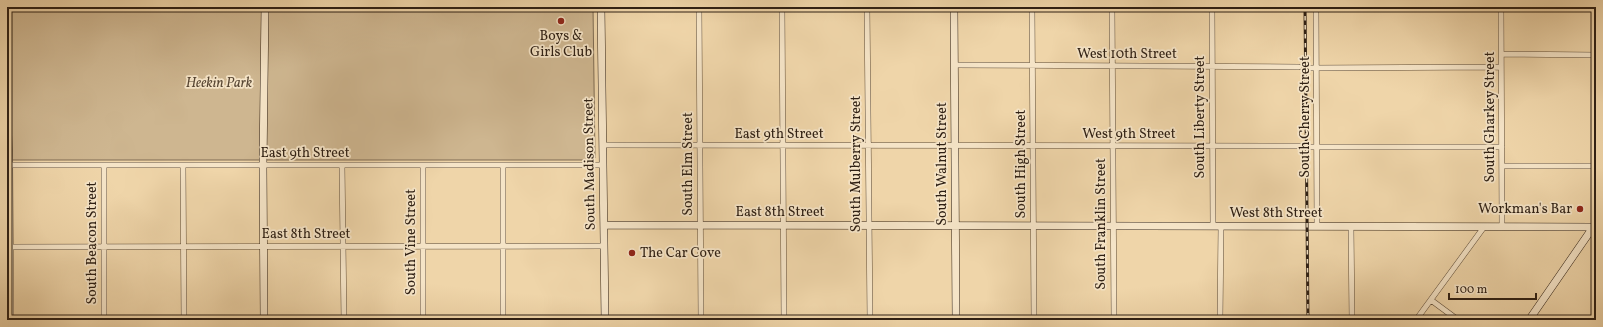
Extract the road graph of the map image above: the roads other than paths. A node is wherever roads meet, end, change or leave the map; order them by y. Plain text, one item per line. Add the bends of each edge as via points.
1 (265, 7) edge
2 (601, 7) edge
3 (699, 7) edge
4 (782, 7) edge
5 (867, 7) edge
6 (954, 7) edge
7 (1032, 7) edge
8 (1112, 7) edge
9 (1212, 7) edge
10 (1316, 7) edge
11 (1501, 7) edge
12 (1502, 54) junction
13 (1596, 54) edge
14 (955, 65) junction
15 (1032, 66) junction
16 (1112, 66) junction
17 (1212, 66) junction
18 (1298, 67) dead end
19 (1501, 67) junction
20 (1313, 68) junction
21 (7, 75) edge
22 (603, 145) junction
23 (955, 145) junction
24 (699, 146) junction
25 (783, 146) junction
26 (868, 146) junction
27 (1033, 146) junction
28 (1113, 146) junction
29 (1212, 146) junction
30 (1303, 146) dead end
31 (1310, 146) dead end
32 (1317, 146) junction
33 (1502, 146) junction
34 (423, 164) junction
35 (9, 165) edge
36 (104, 165) junction
37 (263, 165) junction
38 (342, 165) junction
39 (503, 165) junction
40 (603, 165) junction
41 (183, 166) junction
42 (1502, 166) junction
43 (1596, 166) edge
44 (784, 224) junction
45 (604, 225) junction
46 (700, 225) junction
47 (868, 225) junction
48 (956, 225) junction
49 (1034, 225) junction
50 (1113, 226) junction
51 (1213, 226) junction
52 (1221, 226) junction
53 (1317, 226) junction
54 (1351, 226) junction
55 (1595, 226) edge
56 (1484, 227) junction
57 (1502, 227) junction
58 (184, 246) junction
59 (423, 246) junction
60 (503, 246) junction
61 (604, 246) junction
62 (9, 247) edge
63 (104, 247) junction
64 (264, 247) junction
65 (342, 247) junction
66 (1431, 300) junction
67 (11, 320) edge
68 (104, 320) edge
69 (184, 320) edge
70 (264, 320) edge
71 (344, 320) edge
72 (423, 320) edge
73 (503, 320) edge
74 (605, 320) edge
75 (701, 320) edge
76 (784, 320) edge
77 (870, 320) edge
78 (956, 320) edge
79 (1034, 320) edge
80 (1114, 320) edge
81 (1220, 320) edge
82 (1352, 320) edge
83 (1416, 320) edge
84 (1458, 320) edge
85 (1529, 320) edge

1 - 37 street
2 - 22 street, South Madison Street
3 - 24 street, South Elm Street
4 - 25 street
5 - 26 street, South Mulberry Street
6 - 14 street, South Walnut Street
7 - 15 street, South High Street
8 - 16 street, South Franklin Street
9 - 17 street, South Liberty Street
10 - 20 street, South Cherry Street
11 - 12 street, South Gharkey Street
12 - 13 street
12 - 19 street, South Gharkey Street
14 - 15 street, West 10th Street
14 - 23 street, South Walnut Street
15 - 16 street, West 10th Street
15 - 27 street, South High Street
16 - 17 street, West 10th Street
16 - 28 street, South Franklin Street
17 - 18 street, West 10th Street
17 - 29 street, South Liberty Street
19 - 20 street
19 - 33 street, South Gharkey Street
20 - 32 street, South Cherry Street
21 - 35 street
22 - 24 street, East 9th Street
22 - 40 street, South Madison Street
23 - 26 street, East 9th Street
23 - 27 street, West 9th Street
23 - 48 street, South Walnut Street
24 - 25 street, East 9th Street
24 - 46 street, South Elm Street
25 - 26 street, East 9th Street
25 - 44 street
26 - 47 street, South Mulberry Street
27 - 28 street, West 9th Street
27 - 49 street, South High Street
28 - 29 street, West 9th Street
28 - 50 street, South Franklin Street
29 - 30 street, West 9th Street
29 - 51 street, South Liberty Street
31 - 32 street
32 - 33 street
32 - 53 street, South Cherry Street
33 - 42 street, South Gharkey Street
34 - 38 street, East 9th Street
34 - 39 street, East 9th Street
34 - 59 street, South Vine Street
35 - 36 street, East 9th Street
35 - 62 street
36 - 41 street, East 9th Street
36 - 63 street, South Beacon Street
37 - 38 street, East 9th Street
37 - 41 street, East 9th Street
37 - 64 street
38 - 65 street
39 - 40 street, East 9th Street
39 - 60 street
40 - 45 street, South Madison Street
41 - 58 street
42 - 43 street
42 - 57 street, South Gharkey Street
44 - 46 street, East 8th Street
44 - 47 street, East 8th Street
44 - 76 street
45 - 46 street, East 8th Street
45 - 61 street, South Madison Street
46 - 75 street, South Elm Street
47 - 48 street, East 8th Street
47 - 77 street, South Mulberry Street
48 - 49 street, West 8th Street
48 - 78 street, South Walnut Street
49 - 50 street, West 8th Street
49 - 79 street, South High Street
50 - 51 street, West 8th Street
50 - 80 street, South Franklin Street
51 - 52 street, West 8th Street
52 - 53 street, West 8th Street
52 - 81 street
53 - 54 street, West 8th Street
54 - 56 street, West 8th Street
54 - 82 street
55 - 57 street, West 8th Street
55 - 85 street
56 - 57 street, West 8th Street
56 - 66 street
58 - 63 street, East 8th Street
58 - 64 street, East 8th Street
58 - 69 street
59 - 60 street, East 8th Street
59 - 65 street, East 8th Street
59 - 72 street, South Vine Street
60 - 61 street, East 8th Street
60 - 73 street
61 - 74 street, South Madison Street
62 - 63 street, East 8th Street
62 - 67 street
63 - 68 street, South Beacon Street
64 - 65 street, East 8th Street
64 - 70 street
65 - 71 street
66 - 83 street
66 - 84 street

